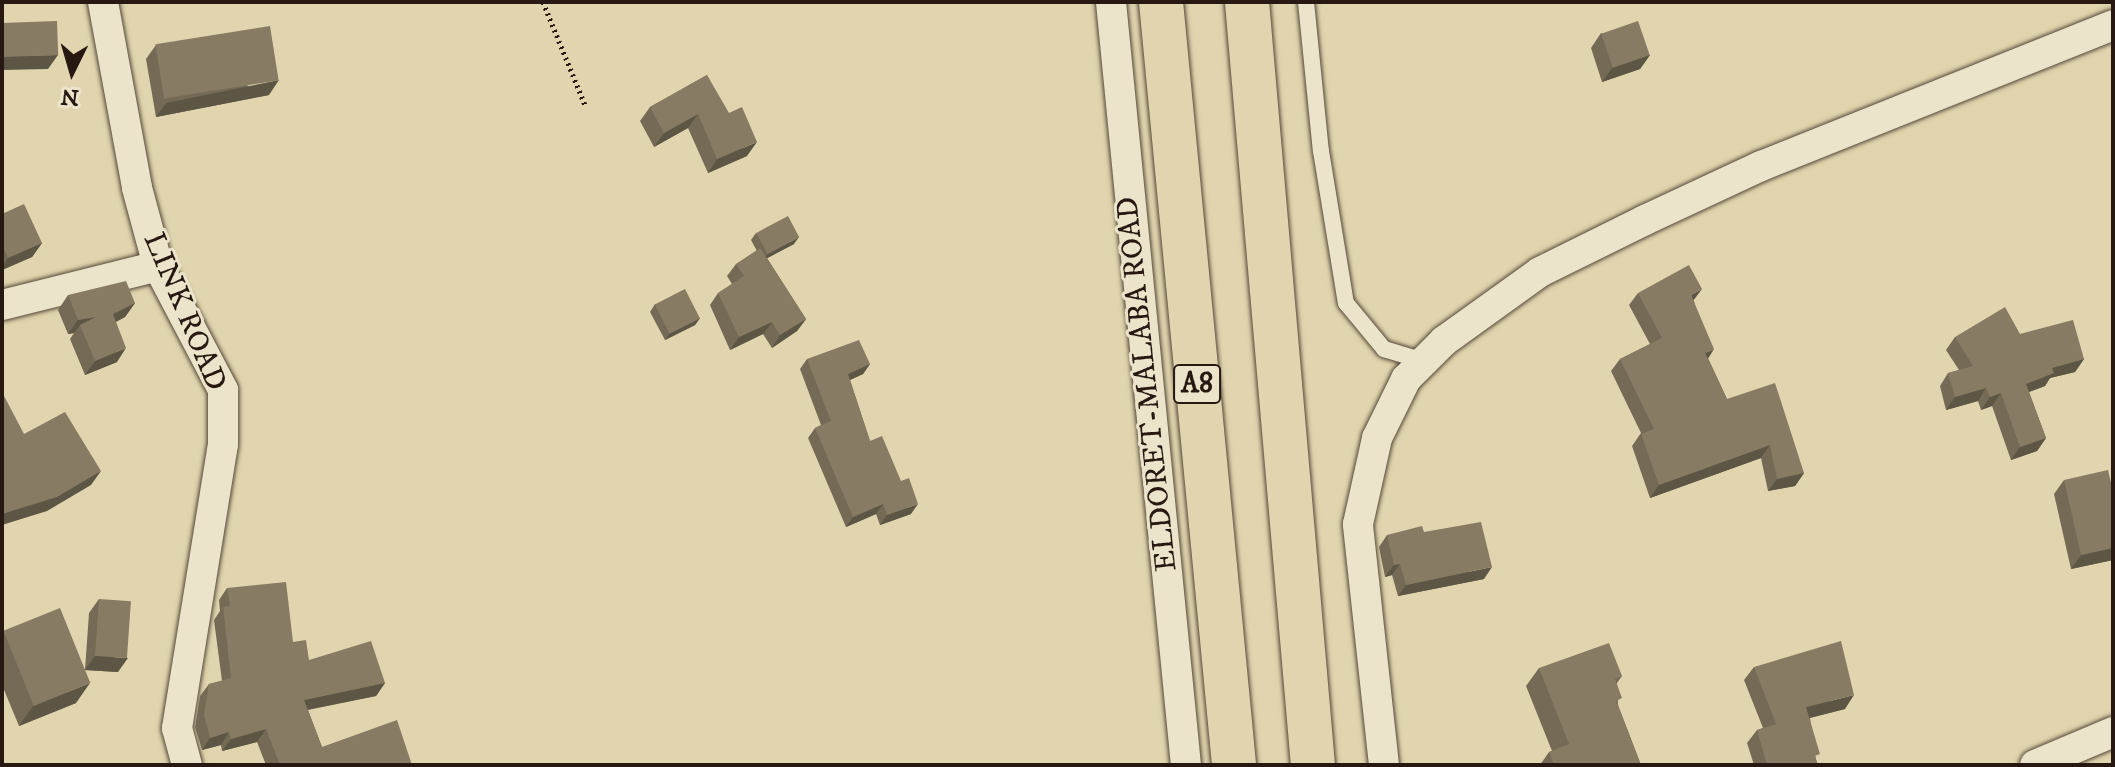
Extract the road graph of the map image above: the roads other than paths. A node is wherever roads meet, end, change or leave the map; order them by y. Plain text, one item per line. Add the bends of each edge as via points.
1 (103, 2) edge
2 (1111, 2) edge
3 (1161, 2) edge
4 (1247, 2) edge
5 (1306, 2) edge
6 (2113, 25) edge
7 (158, 266) junction
8 (2, 305) edge
9 (1424, 361) junction
10 (2113, 732) edge
11 (187, 765) edge
12 (1186, 765) edge
13 (1234, 765) edge
14 (1313, 765) edge
15 (1384, 765) edge
16 (2035, 765) edge

1 - 7 street, LINK ROAD via 137,188
2 - 12 street, ELDORET-MALABA ROAD
3 - 13 highway, ELDORET-MALABA ROAD / A8
4 - 14 highway
5 - 9 lane via 1321,151 1346,303 1384,349
6 - 9 street via 1761,166 1645,220 1540,272
7 - 8 street
7 - 11 street, LINK ROAD via 223,390 223,444 177,728
9 - 15 street via 1406,379 1377,438 1358,524
10 - 16 street

